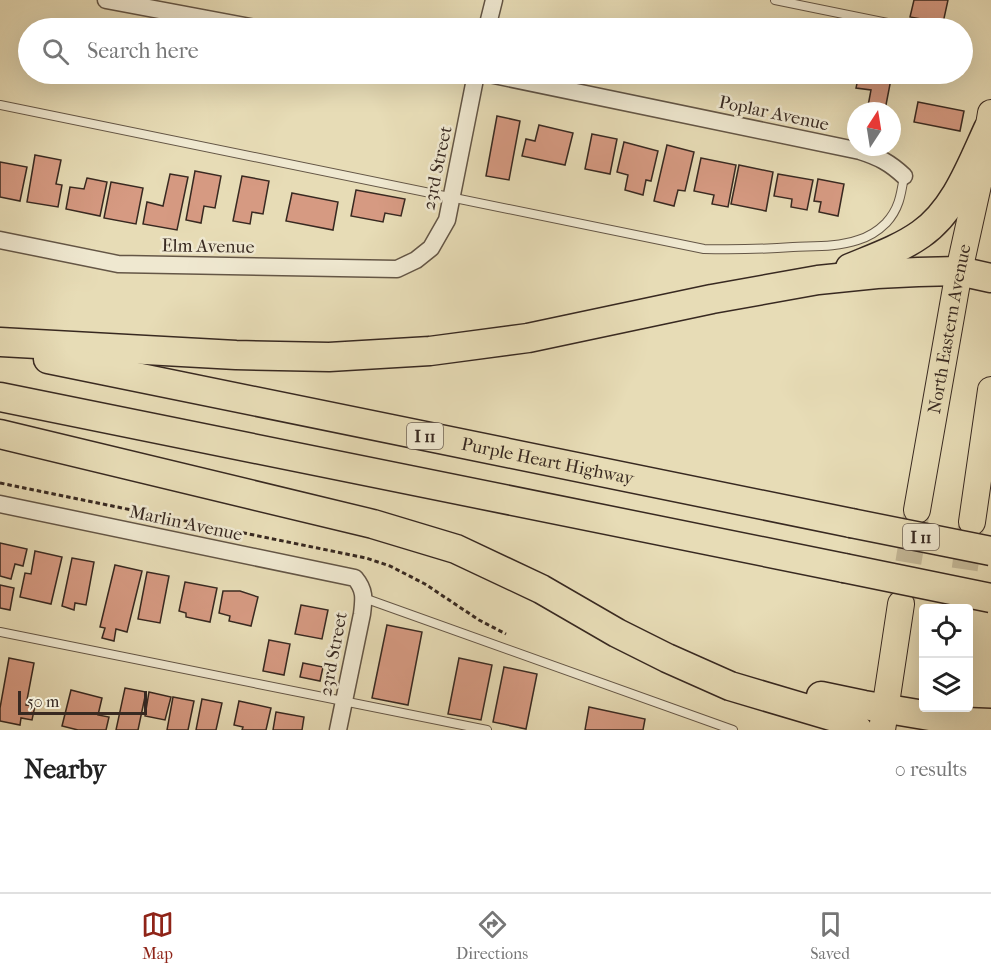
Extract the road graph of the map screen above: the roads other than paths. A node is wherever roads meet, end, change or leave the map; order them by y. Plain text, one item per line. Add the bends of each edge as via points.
1 (106, 0) edge
2 (494, 0) edge
3 (775, 0) edge
4 (202, 18) edge
5 (490, 18) edge
6 (863, 18) edge
7 (474, 84) edge
8 (537, 84) edge
9 (0, 105) edge
10 (990, 121) edge
11 (904, 176) joint
12 (453, 197) junction
13 (0, 240) edge
14 (416, 260) joint
15 (959, 271) junction
16 (991, 278) edge
17 (818, 280) junction
18 (0, 342) edge
19 (0, 349) edge
20 (991, 390) edge
21 (0, 397) edge
22 (0, 434) edge
23 (0, 504) edge
24 (917, 510) tunnel mouth
25 (972, 522) tunnel mouth
26 (991, 551) edge
27 (363, 592) junction
28 (991, 598) edge
29 (901, 604) tunnel mouth
30 (0, 632) edge
31 (668, 658) junction
32 (344, 702) junction
33 (883, 719) edge
34 (943, 719) edge
35 (991, 723) edge
36 (338, 730) edge
37 (487, 730) edge
38 (733, 730) edge
39 (858, 730) edge

1 - 4 street
2 - 5 street
3 - 6 lane
7 - 12 street, 23rd Street
8 - 11 street, Poplar Avenue via 860,151 878,157
9 - 12 lane
10 - 15 main road, North Eastern Avenue
10 - 17 highway via 955,197 934,223 892,251
11 - 12 lane via 901,199 885,224 873,233 842,244 808,247 704,249
12 - 14 street, 23rd Street via 447,220 432,248
13 - 14 street, Elm Avenue via 118,264 397,269
15 - 16 highway
15 - 17 highway
15 - 24 main road, North Eastern Avenue
17 - 18 highway via 528,338 430,351 329,357
19 - 26 highway, Purple Heart Highway / I 11, bridge
20 - 25 main road
21 - 28 highway, bridge
22 - 31 highway via 373,524 456,549 541,589
23 - 27 street, Marlin Avenue via 354,578
27 - 32 street, 23rd Street
27 - 38 lane
29 - 33 main road
30 - 32 lane
31 - 33 highway via 710,665
31 - 39 highway via 730,686 850,722
32 - 36 street, 23rd Street
32 - 37 lane
33 - 34 highway
34 - 35 highway

